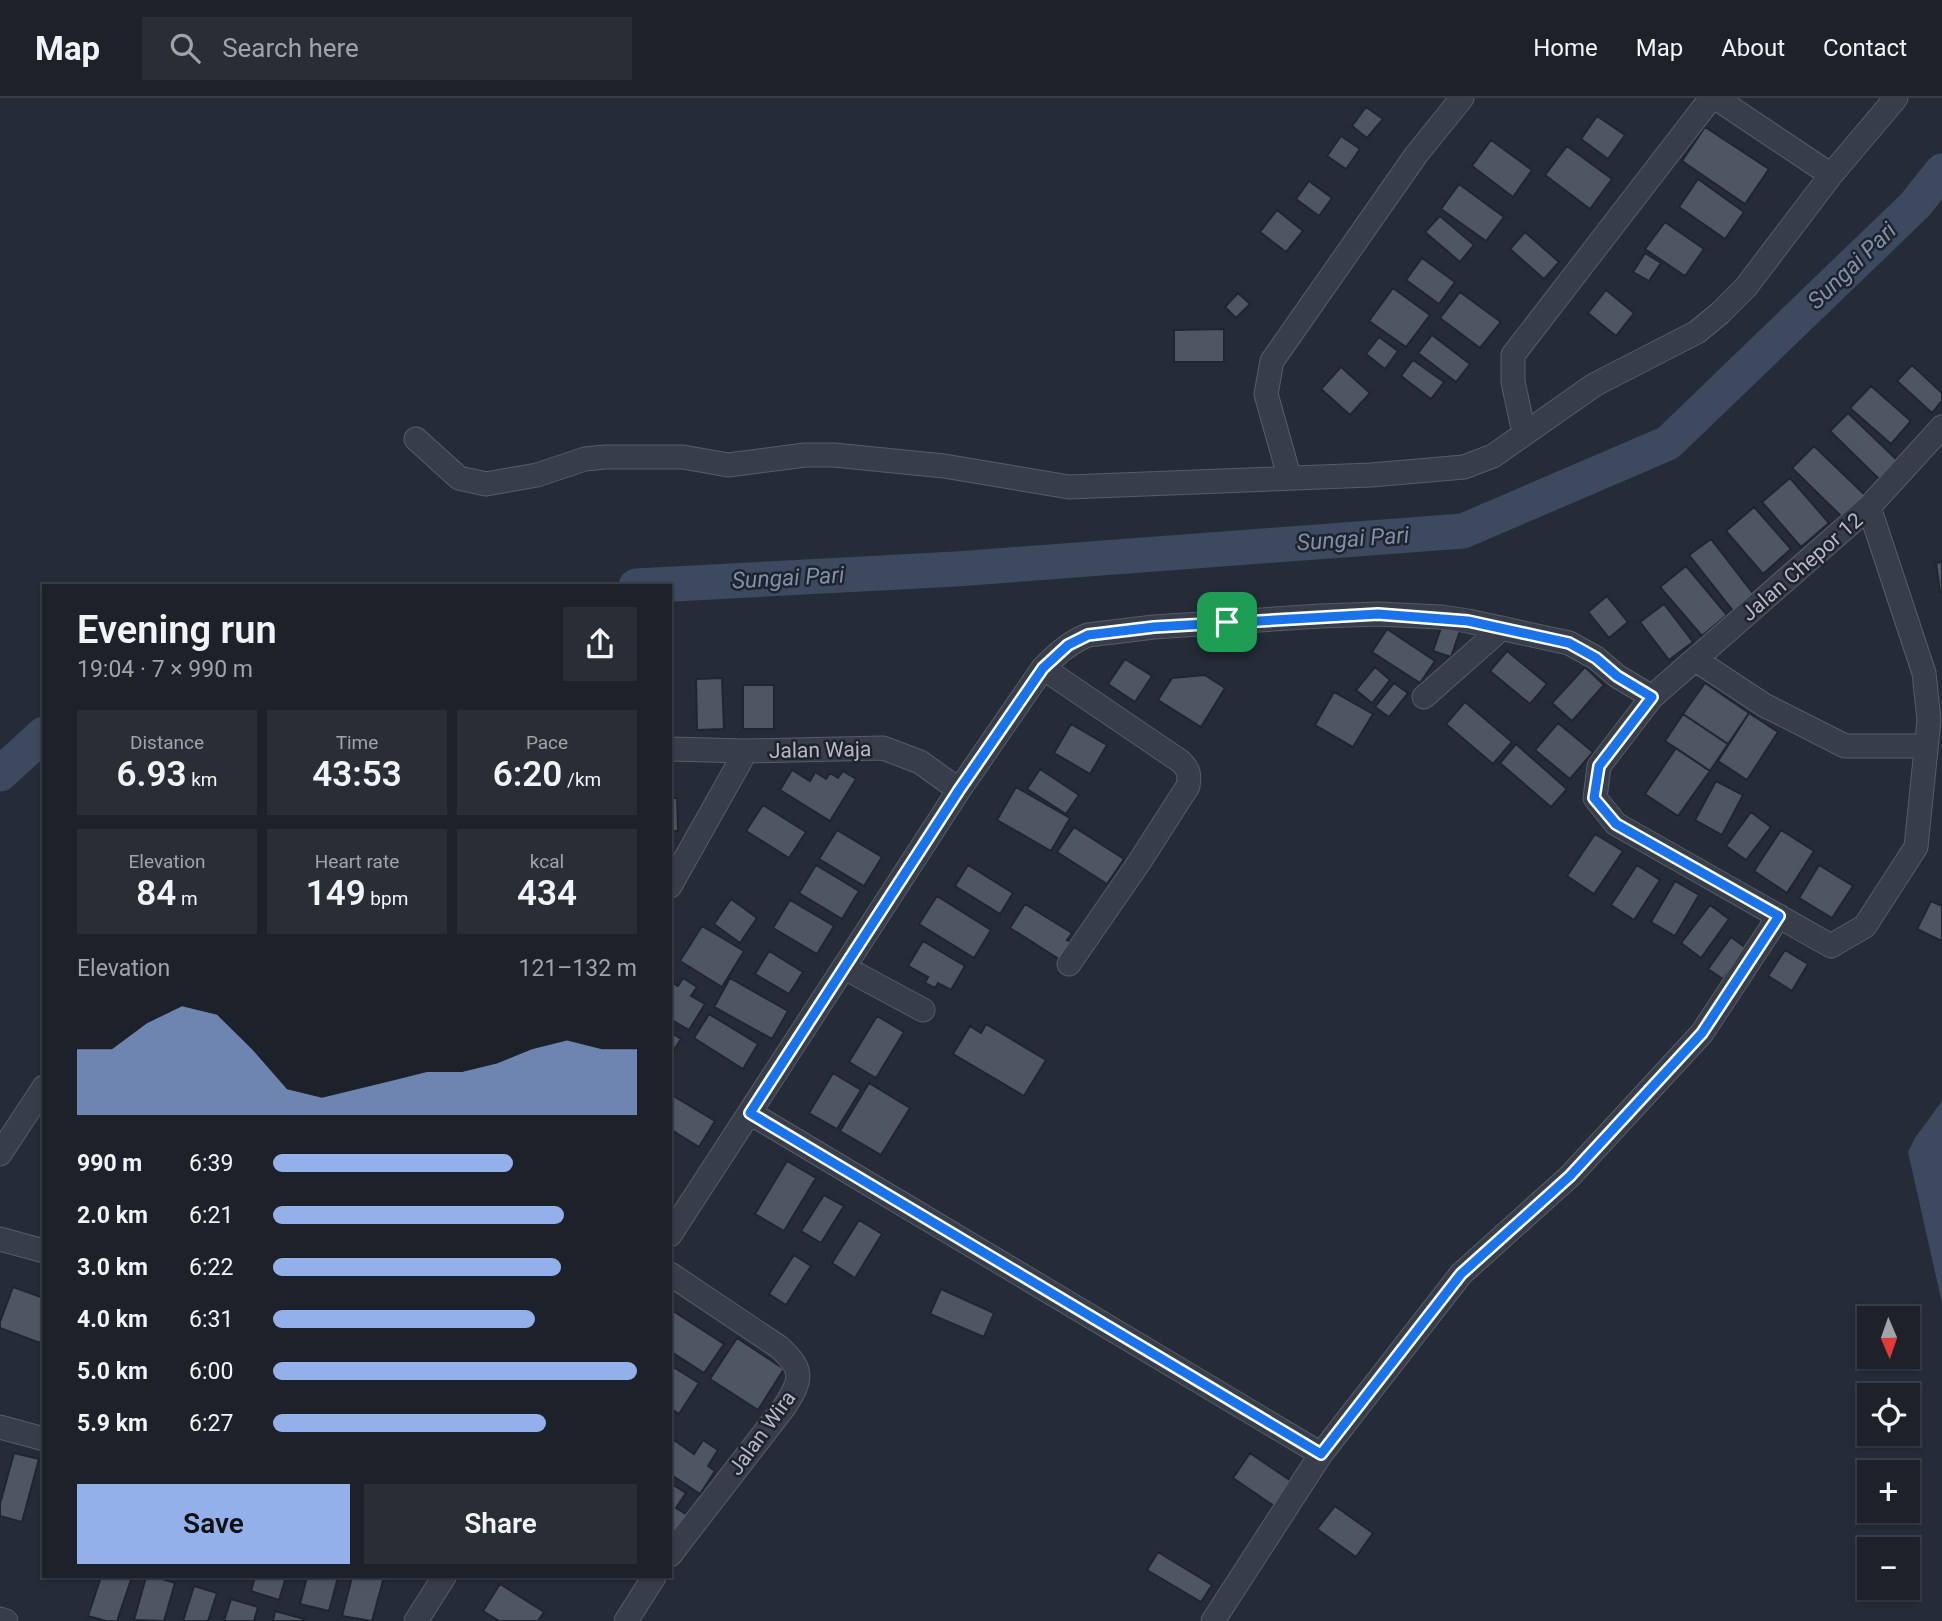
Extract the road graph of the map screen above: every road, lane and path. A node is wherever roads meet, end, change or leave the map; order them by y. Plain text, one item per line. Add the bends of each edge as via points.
1 (1462, 98) edge
2 (1714, 98) edge
3 (1896, 98) edge
4 (1831, 175) junction
5 (1942, 426) edge
6 (1524, 433) junction
7 (416, 439) dead end
8 (1289, 476) junction
9 (1870, 507) junction
10 (1502, 628) junction
11 (1696, 660) junction
12 (1043, 668) junction
13 (1424, 697) dead end
14 (1652, 697) junction
15 (1926, 746) junction
16 (672, 749) edge
17 (746, 751) junction
18 (959, 790) junction
19 (672, 882) edge
20 (1779, 916) junction
21 (1069, 964) dead end
22 (845, 968) junction
23 (923, 1010) dead end
24 (42, 1090) edge
25 (750, 1113) junction
26 (0, 1154) edge
27 (672, 1232) edge
28 (0, 1239) edge
29 (42, 1250) edge
30 (672, 1275) edge
31 (0, 1427) edge
32 (42, 1438) edge
33 (1321, 1454) junction
34 (672, 1552) edge
35 (443, 1578) edge
36 (653, 1578) edge
37 (0, 1619) edge
38 (6, 1621) edge
39 (416, 1621) edge
40 (626, 1621) edge
41 (1213, 1621) edge

1 - 8 street via 1416,155 1272,361 1266,394
2 - 4 street
2 - 6 street via 1513,355 1513,382
3 - 4 street
4 - 6 street via 1746,287 1720,313 1697,332 1594,385
5 - 9 street, Jalan Chepor 12
6 - 8 street via 1493,456 1464,467
7 - 8 street via 459,478 486,484 605,457 683,457 728,465 834,455 944,466 1069,487
9 - 11 street, Jalan Chepor 12
9 - 15 street via 1924,673 1929,720
10 - 12 street via 1441,617 1378,614 1154,627 1088,635 1068,645
10 - 13 street
10 - 14 street via 1580,648
11 - 14 street, Jalan Chepor 12
11 - 15 street via 1764,705 1846,746
12 - 18 street
12 - 21 street via 1180,761 1190,778
14 - 20 street, Jalan Chepor 12 via 1599,766 1594,798 1616,824
15 - 20 street, Jalan Chepor 12 via 1916,847 1865,926 1831,946
16 - 17 street, Jalan Waja
17 - 18 street, Jalan Waja via 883,748 920,762
17 - 19 street
18 - 22 street
20 - 33 street via 1702,1033 1570,1176 1461,1274
22 - 23 street
22 - 25 street
24 - 26 street
25 - 27 street
25 - 33 street
28 - 29 street
30 - 34 street, Jalan Wira via 779,1347 793,1360 799,1376 785,1406
31 - 32 street
33 - 41 street
35 - 39 street
36 - 40 street
37 - 38 street

